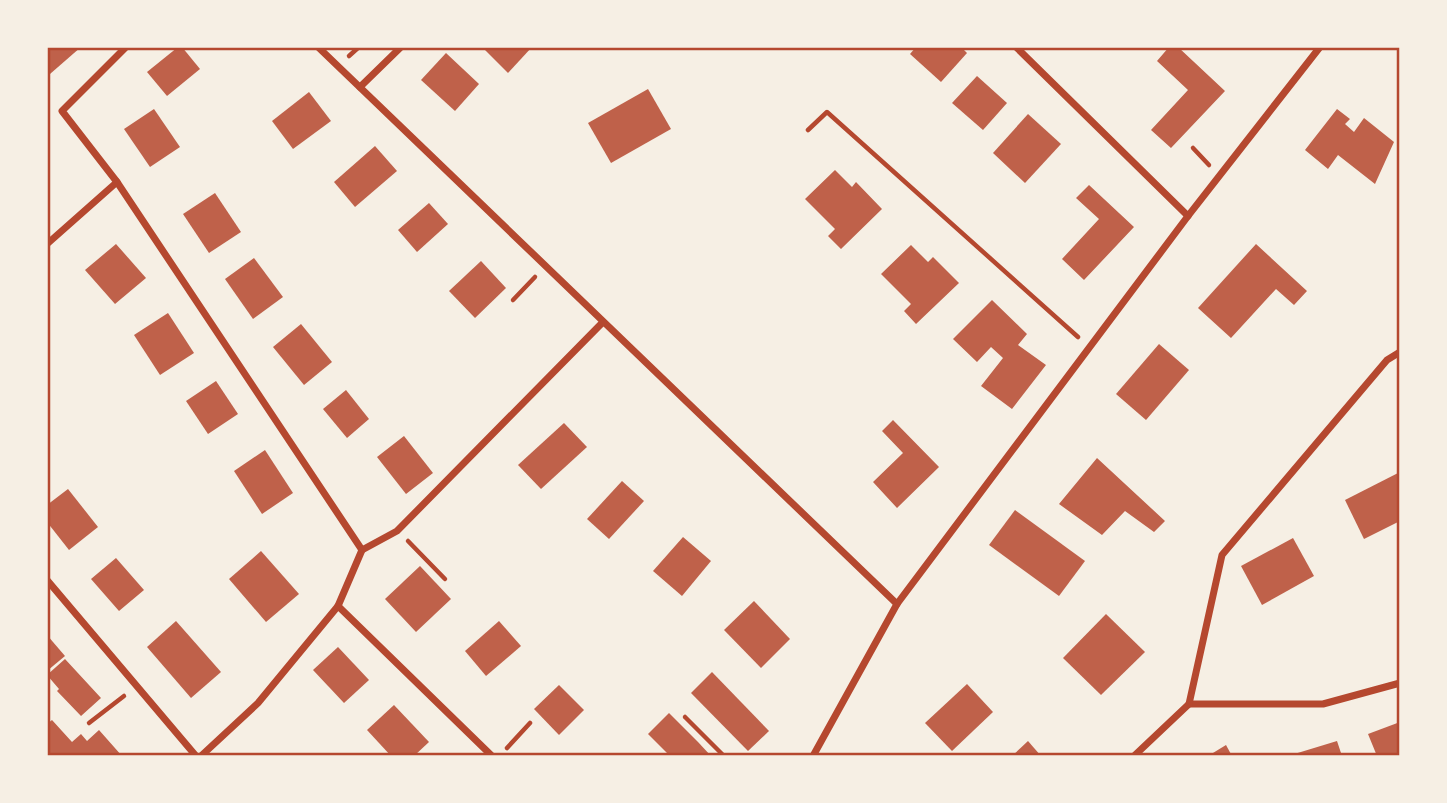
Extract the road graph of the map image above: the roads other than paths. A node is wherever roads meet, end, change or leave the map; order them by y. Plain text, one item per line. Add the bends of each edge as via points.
1 (126, 47) edge
2 (318, 47) edge
3 (401, 47) edge
4 (1016, 47) edge
5 (1320, 47) edge
6 (360, 87) junction
7 (117, 182) junction
8 (1188, 216) junction
9 (47, 244) edge
10 (603, 322) junction
11 (1400, 352) edge
12 (362, 550) junction
13 (47, 580) edge
14 (897, 604) junction
15 (338, 606) junction
16 (1400, 683) edge
17 (1189, 704) junction
18 (198, 756) edge
19 (492, 756) edge
20 (813, 756) edge
21 (1134, 756) edge

1 - 7 street via 62,111
2 - 6 street
3 - 6 street
4 - 8 street
5 - 8 street
6 - 10 street
7 - 9 street
7 - 12 street
8 - 14 street
10 - 12 street via 397,531
10 - 14 street
11 - 17 street via 1387,360 1222,555
12 - 15 street
13 - 18 street
14 - 20 street
15 - 18 street via 258,703
15 - 19 street
16 - 17 street via 1324,704
17 - 21 street

